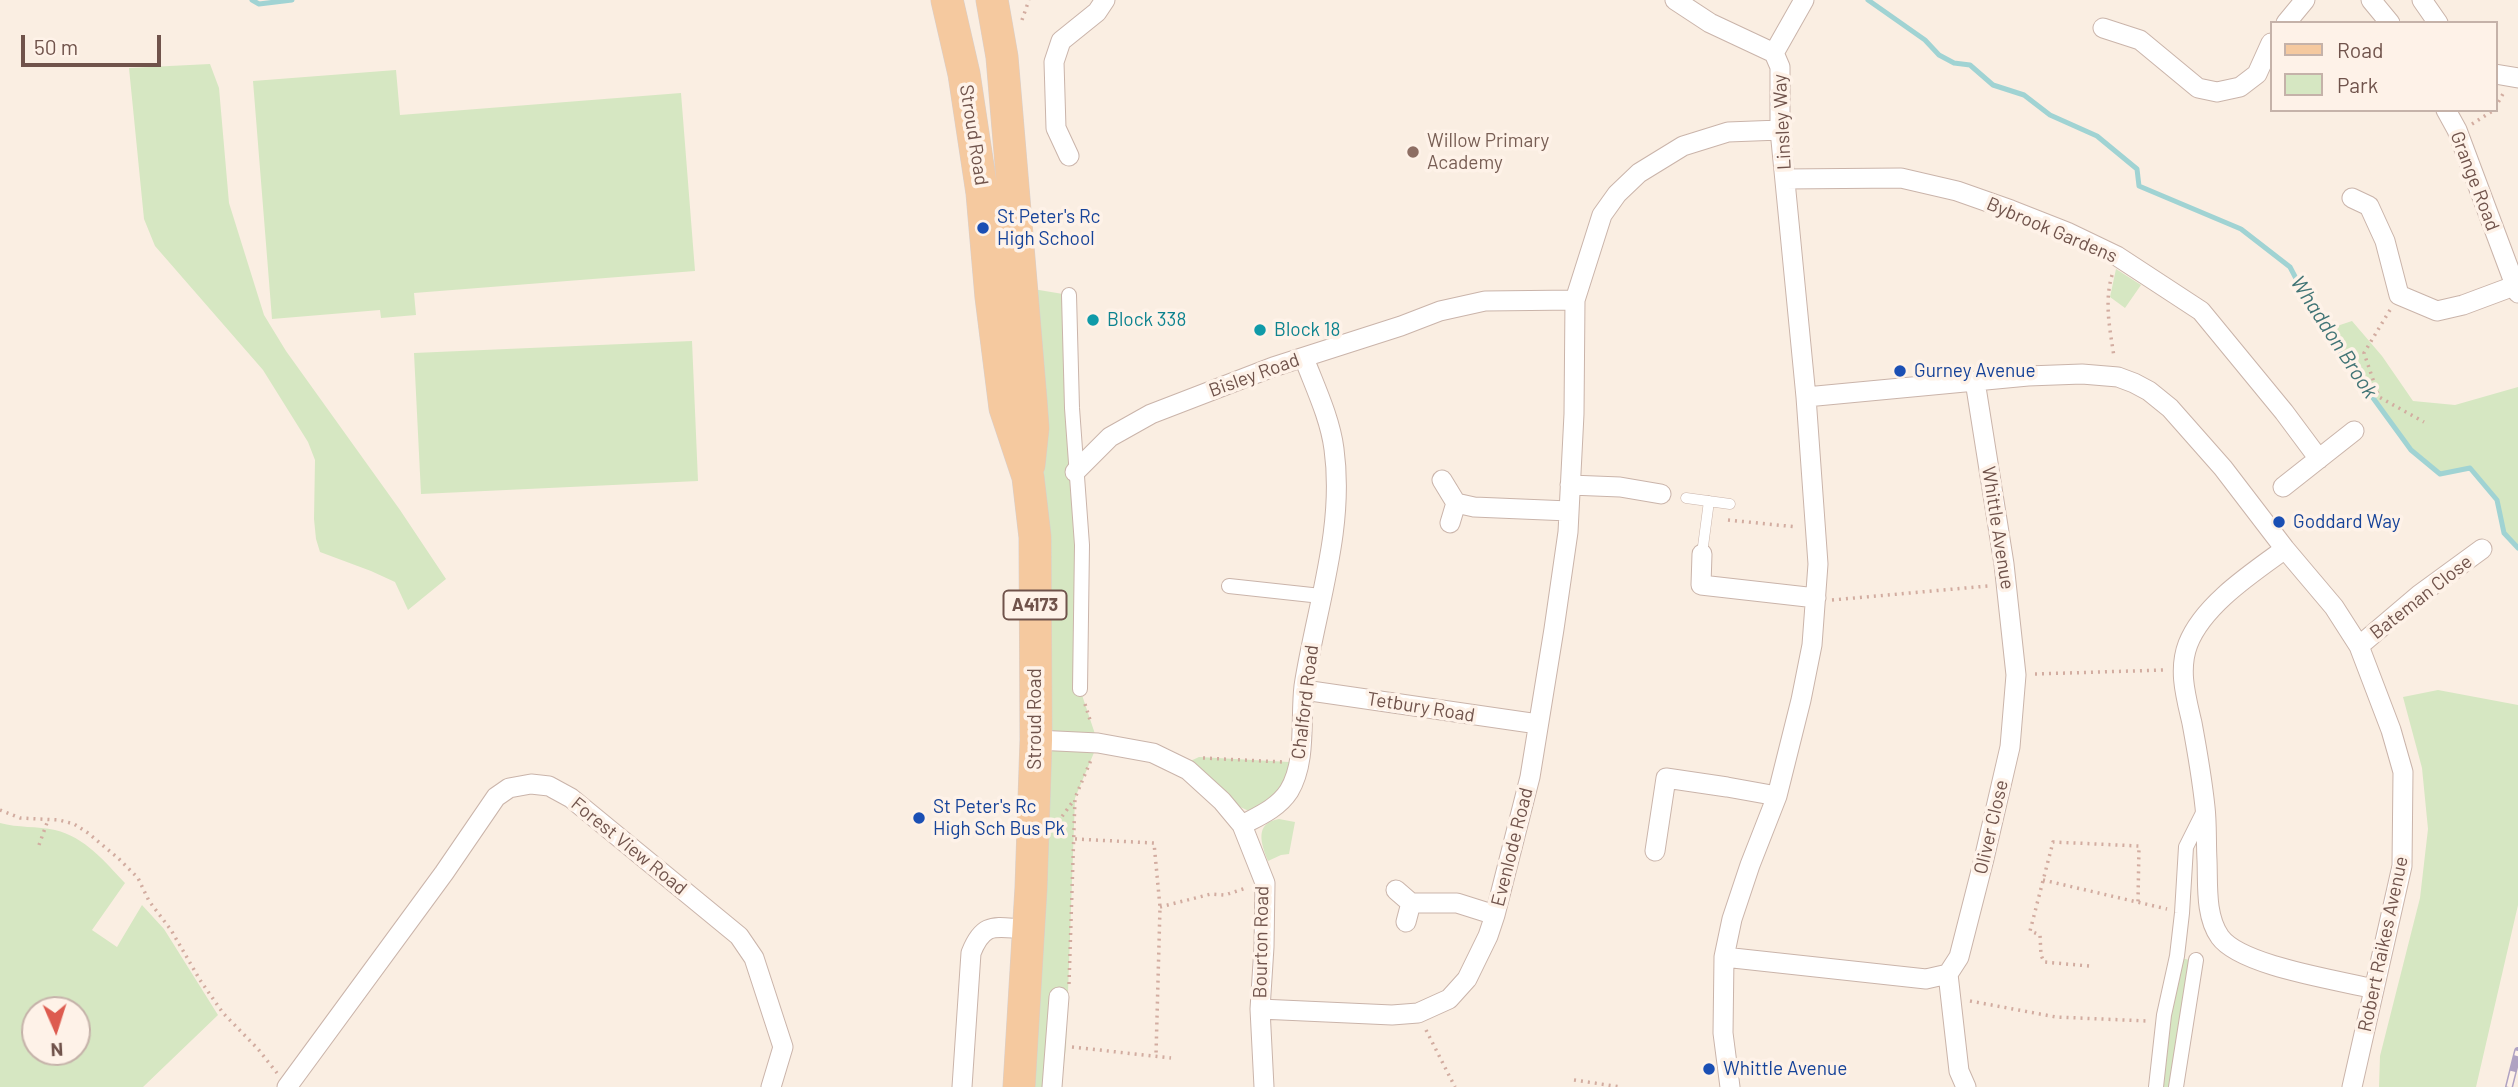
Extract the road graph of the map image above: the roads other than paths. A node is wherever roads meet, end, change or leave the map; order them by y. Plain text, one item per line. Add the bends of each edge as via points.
1 (947, 0) edge
2 (992, 0) edge
3 (1105, 0) edge
4 (1675, 0) edge
5 (1804, 0) edge
6 (2305, 0) edge
7 (2371, 0) edge
8 (2422, 0) edge
9 (2288, 21) edge
10 (2388, 21) edge
11 (2437, 21) edge
12 (2103, 28) dead end
13 (2270, 45) edge
14 (1774, 53) junction
15 (2497, 74) edge
16 (2518, 78) edge
17 (2447, 112) edge
18 (1780, 130) junction
19 (1069, 156) dead end
20 (1785, 179) junction
21 (2367, 199) dead end
22 (2516, 290) edge
23 (1069, 295) dead end
24 (1575, 300) junction
25 (1304, 358) junction
26 (1975, 381) junction
27 (1806, 397) junction
28 (2354, 431) dead end
29 (2319, 459) junction
30 (1075, 472) junction
31 (1028, 477) junction
32 (1442, 480) dead end
33 (2283, 487) dead end
34 (1570, 496) junction
35 (1656, 497) dead end
36 (1686, 498) dead end
37 (1709, 501) junction
38 (1456, 503) junction
39 (1730, 504) dead end
40 (1450, 523) dead end
41 (2286, 549) junction
42 (2482, 549) dead end
43 (1702, 554) joint
44 (1229, 586) dead end
45 (1321, 596) junction
46 (1816, 598) junction
47 (2360, 646) junction
48 (2016, 675) joint
49 (1080, 690) road end
50 (1304, 690) junction
51 (1538, 724) junction
52 (1037, 740) junction
53 (1777, 796) junction
54 (2205, 807) junction
55 (1242, 824) junction
56 (1655, 851) dead end
57 (1396, 890) dead end
58 (1495, 915) junction
59 (1027, 929) junction
60 (1724, 957) junction
61 (2196, 960) dead end
62 (1948, 974) junction
63 (2374, 989) junction
64 (1064, 996) road end
65 (1260, 1009) junction
66 (287, 1086) edge
67 (771, 1087) edge
68 (962, 1087) edge
69 (1019, 1087) edge
70 (1052, 1087) edge
71 (1264, 1087) edge
72 (1730, 1087) edge
73 (1966, 1087) edge
74 (2155, 1087) edge
75 (2176, 1087) edge
76 (2352, 1087) edge

1 - 31 main road, Stroud Road / A4173 via 964,74 982,193 1005,408
2 - 31 main road, Stroud Road / A4173 via 1002,57 1031,401
3 - 19 street via 1061,41 1054,62 1056,128
4 - 14 street via 1710,23
5 - 14 street, Linsley Way
6 - 9 street
7 - 10 street
8 - 11 street
12 - 13 street via 2140,40 2198,88 2217,92 2240,87 2257,74
14 - 18 street, Linsley Way via 1780,67
15 - 16 street
17 - 22 street, Grange Road
18 - 20 street, Linsley Way
18 - 24 street, Evenlode Road via 1728,132 1694,142 1639,173 1602,215
20 - 27 street, Linsley Way
20 - 29 street, Bybrook Gardens via 1902,177 2011,210 2117,256 2201,311
21 - 22 street via 2385,241 2399,295 2437,311
23 - 30 street
24 - 25 street, Bisley Road via 1485,301 1440,311
24 - 34 street, Evenlode Road
25 - 30 street, Bisley Road via 1151,414 1110,437
25 - 45 street, Chalford Road via 1334,448 1333,536
26 - 27 street, Robert Raikes Avenue
26 - 41 street, Robert Raikes Avenue via 2082,374 2118,377 2149,391 2223,468
26 - 48 street, Whittle Avenue via 2007,584
27 - 46 street via 1817,530
28 - 29 street
29 - 33 street
30 - 49 street via 1082,545
31 - 52 main road, Stroud Road / A4173 via 1035,537
32 - 38 street
34 - 35 street via 1620,488
34 - 38 street via 1474,507
34 - 51 street, Evenlode Road
36 - 37 lane
37 - 39 lane
37 - 43 lane
38 - 40 street
41 - 47 street, Robert Raikes Avenue
41 - 54 street via 2205,615 2188,645 2184,690
42 - 47 street, Bateman Close
43 - 46 street via 1701,584
44 - 45 street
45 - 50 street, Chalford Road
46 - 53 street via 1812,645
47 - 63 street, Robert Raikes Avenue via 2403,772 2402,866
48 - 62 street, Oliver Close via 2010,747 1959,957
50 - 51 street, Tetbury Road
50 - 55 street, Chalford Road via 1299,763 1289,791 1269,812
51 - 58 street, Evenlode Road via 1530,777
52 - 55 street, Bourton Road via 1098,743 1153,753 1188,770
52 - 59 main road, Stroud Road / A4173
53 - 56 street via 1666,778
53 - 60 street via 1732,919
54 - 63 street via 2211,918 2220,938 2259,961
54 - 74 street via 2186,847 2177,956
55 - 65 street, Bourton Road via 1265,883
57 - 58 street via 1408,913 1457,903
58 - 65 street, Evenlode Road via 1466,979 1449,999 1418,1013
59 - 68 street via 991,928 978,937 971,953
59 - 69 main road, Stroud Road / A4173
60 - 62 street via 1926,979
60 - 72 street via 1723,1033
61 - 75 street
62 - 73 street via 1959,1071
63 - 76 street, Robert Raikes Avenue
64 - 70 street
65 - 71 street, Bourton Road
66 - 67 street, Forest View Road via 496,797 509,788 531,784 550,786 571,798 738,936 754,958 783,1047

